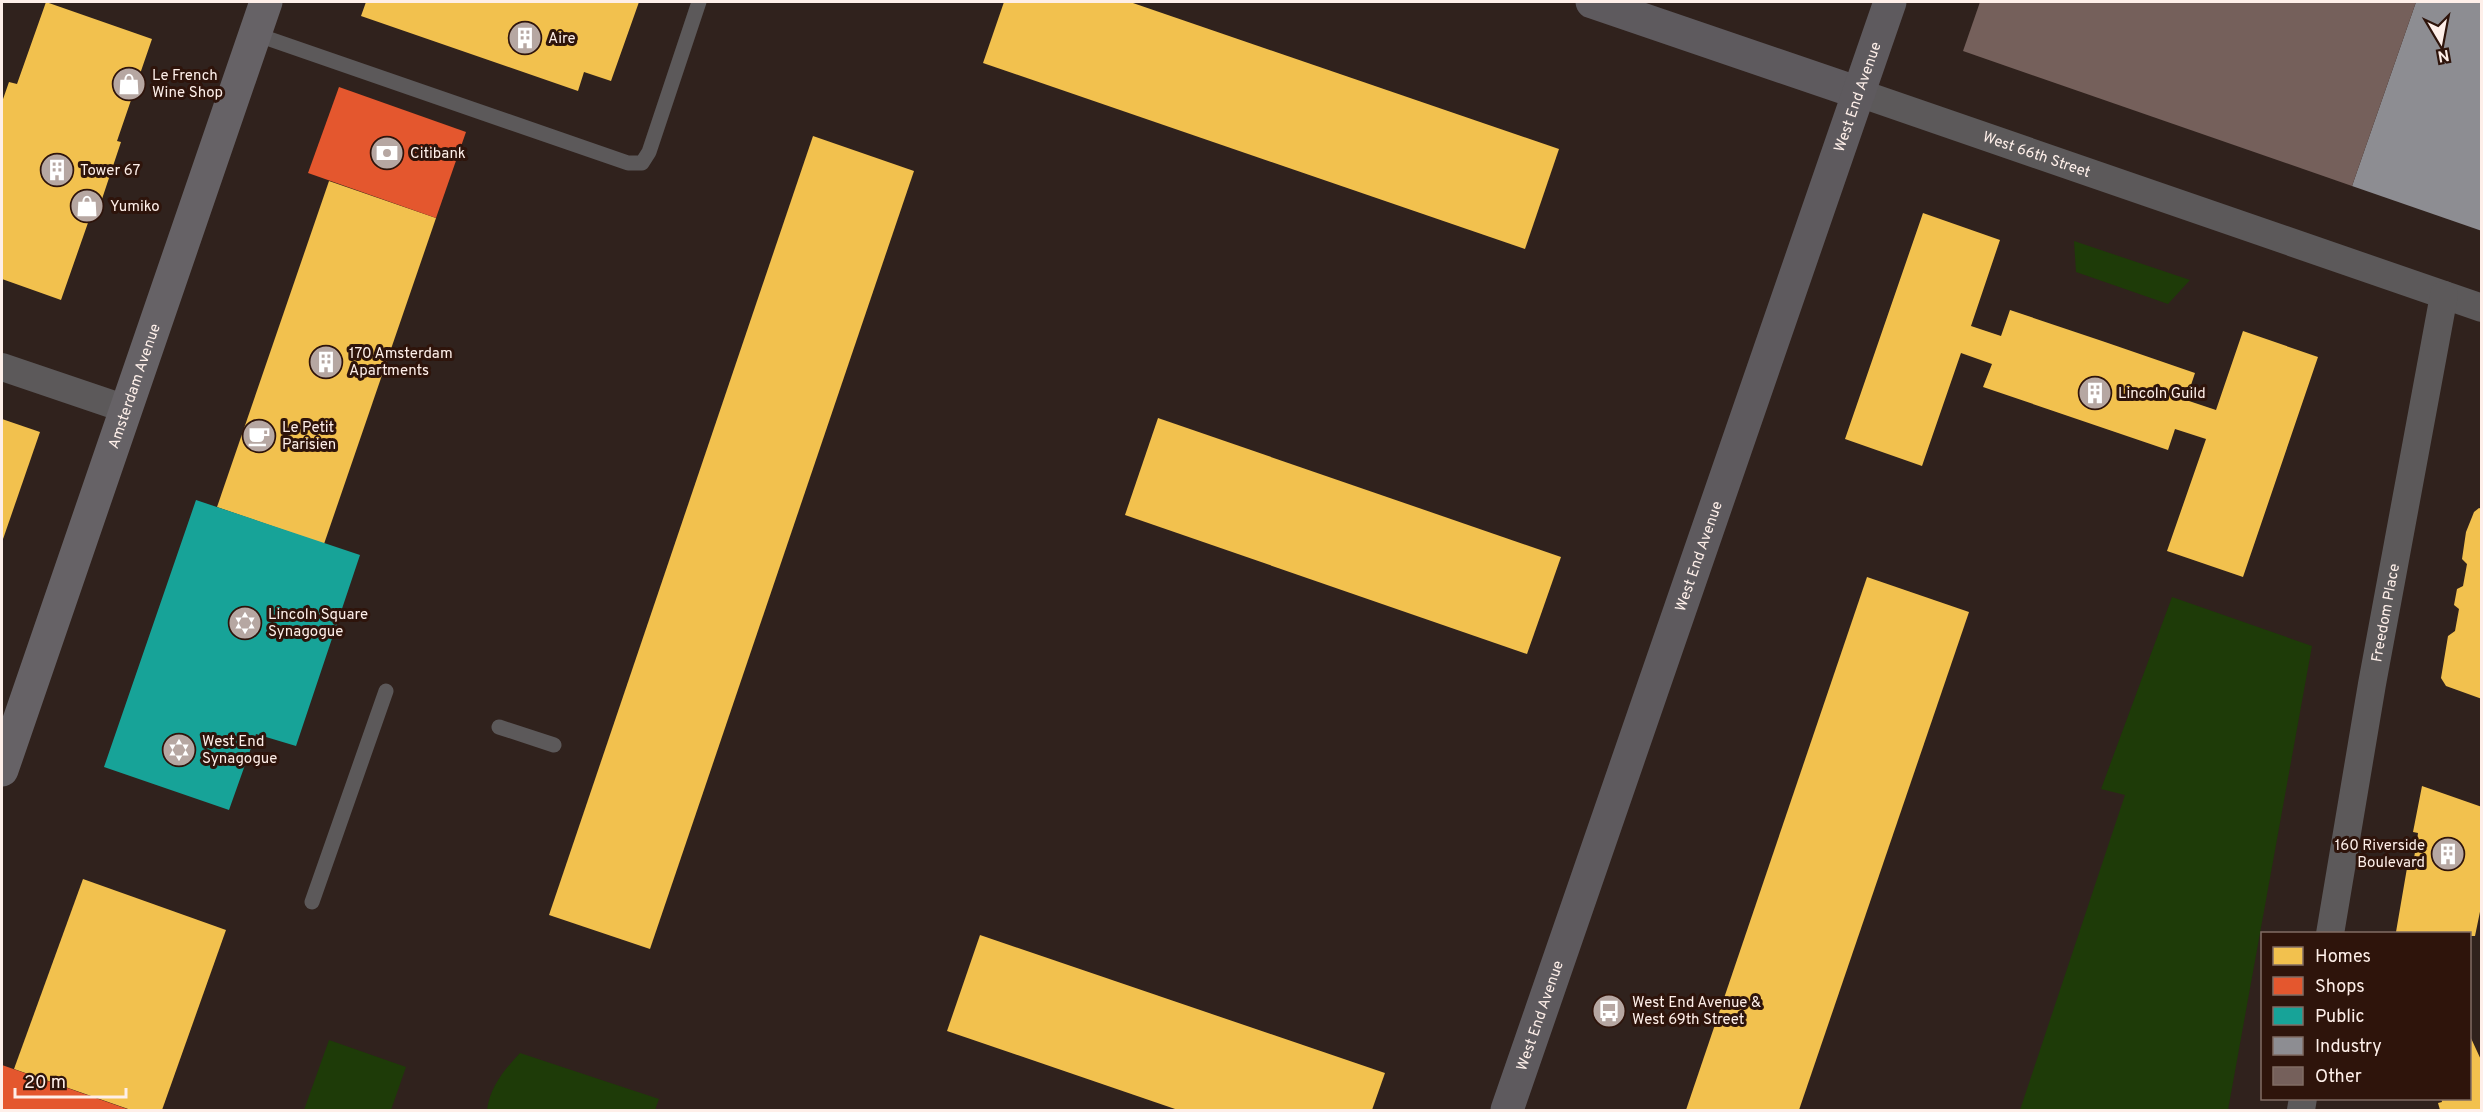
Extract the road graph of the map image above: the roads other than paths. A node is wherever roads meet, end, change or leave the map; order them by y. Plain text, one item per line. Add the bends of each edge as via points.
1 (266, 2) edge
2 (699, 2) edge
3 (1592, 2) edge
4 (1890, 2) edge
5 (255, 34) junction
6 (1859, 93) junction
7 (2444, 295) junction
8 (2481, 308) edge
9 (2, 367) edge
10 (126, 409) junction
11 (386, 691) dead end
12 (499, 727) dead end
13 (554, 745) dead end
14 (2, 770) edge
15 (312, 902) dead end
16 (2330, 932) edge
17 (1507, 1110) edge

1 - 5 main road, Amsterdam Avenue
2 - 5 lane via 642,163 628,163
3 - 6 main road, West 66th Street
4 - 6 main road, West End Avenue
5 - 10 main road, Amsterdam Avenue
6 - 7 street, West 66th Street
6 - 17 main road, West End Avenue
7 - 8 street, West 66th Street
7 - 16 street, Freedom Place
9 - 10 street
10 - 14 main road, Amsterdam Avenue
11 - 15 lane
12 - 13 lane

